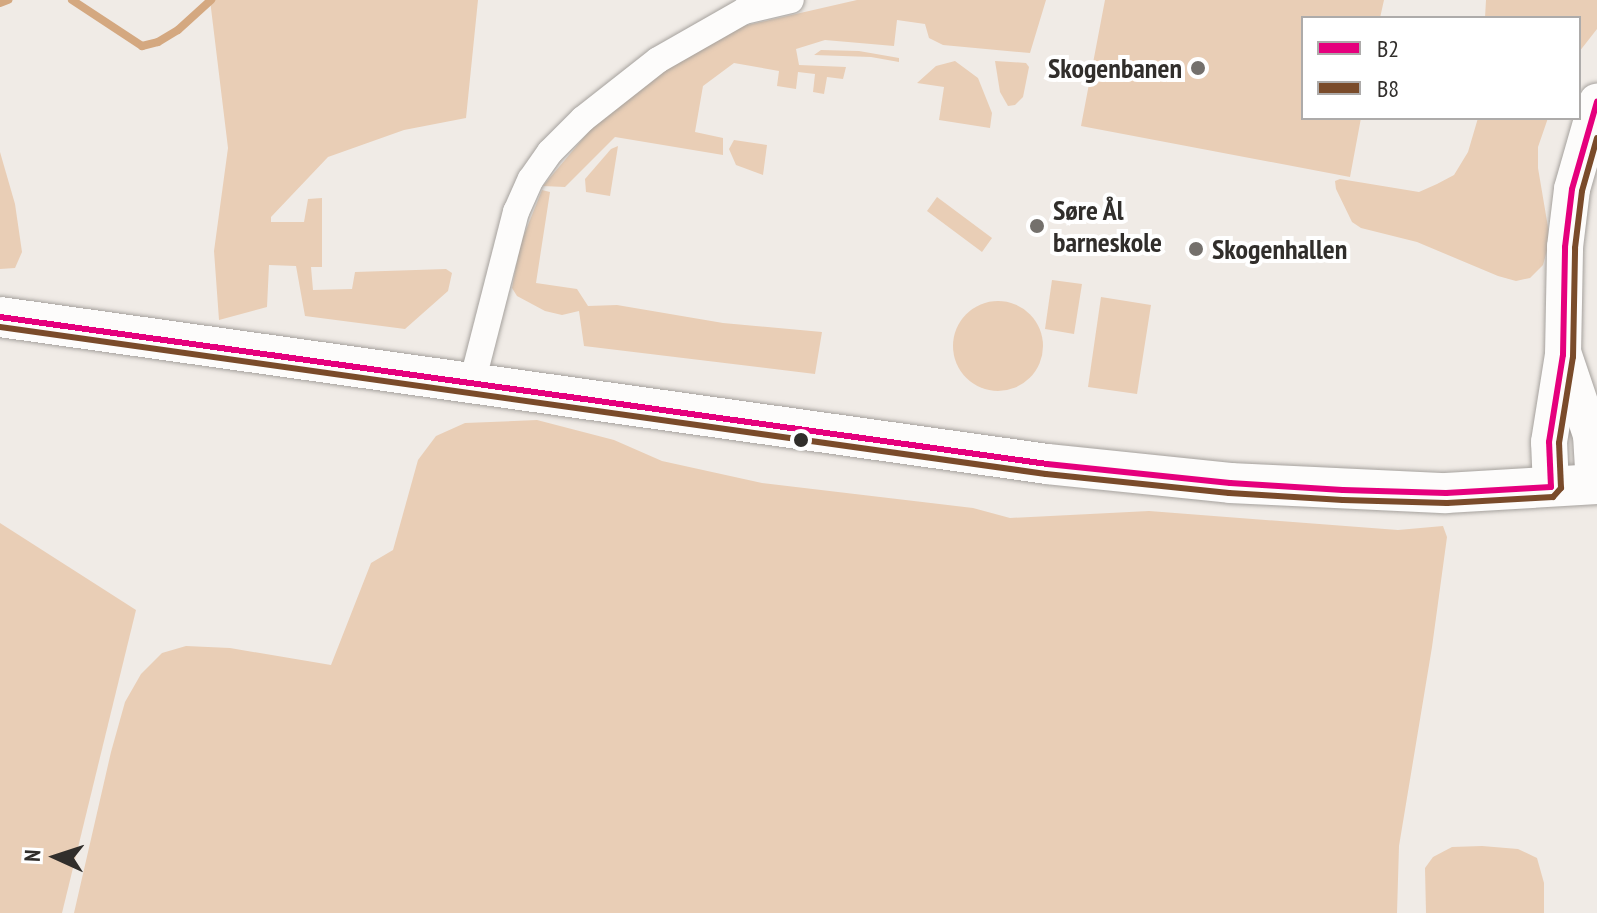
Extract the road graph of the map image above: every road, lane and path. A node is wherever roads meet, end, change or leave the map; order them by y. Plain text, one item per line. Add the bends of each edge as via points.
1 (791, 0) edge
2 (1597, 102) edge
3 (0, 317) edge
4 (1563, 355) junction
5 (472, 383) junction
6 (1595, 484) edge
7 (1551, 487) junction

1 - 5 street via 744,11 658,60 614,92 550,152 516,212
2 - 4 main road via 1572,189
3 - 5 main road
4 - 6 main road via 1591,435
4 - 7 main road via 1549,442
5 - 7 main road via 1047,464 1230,483 1446,493
6 - 7 main road

